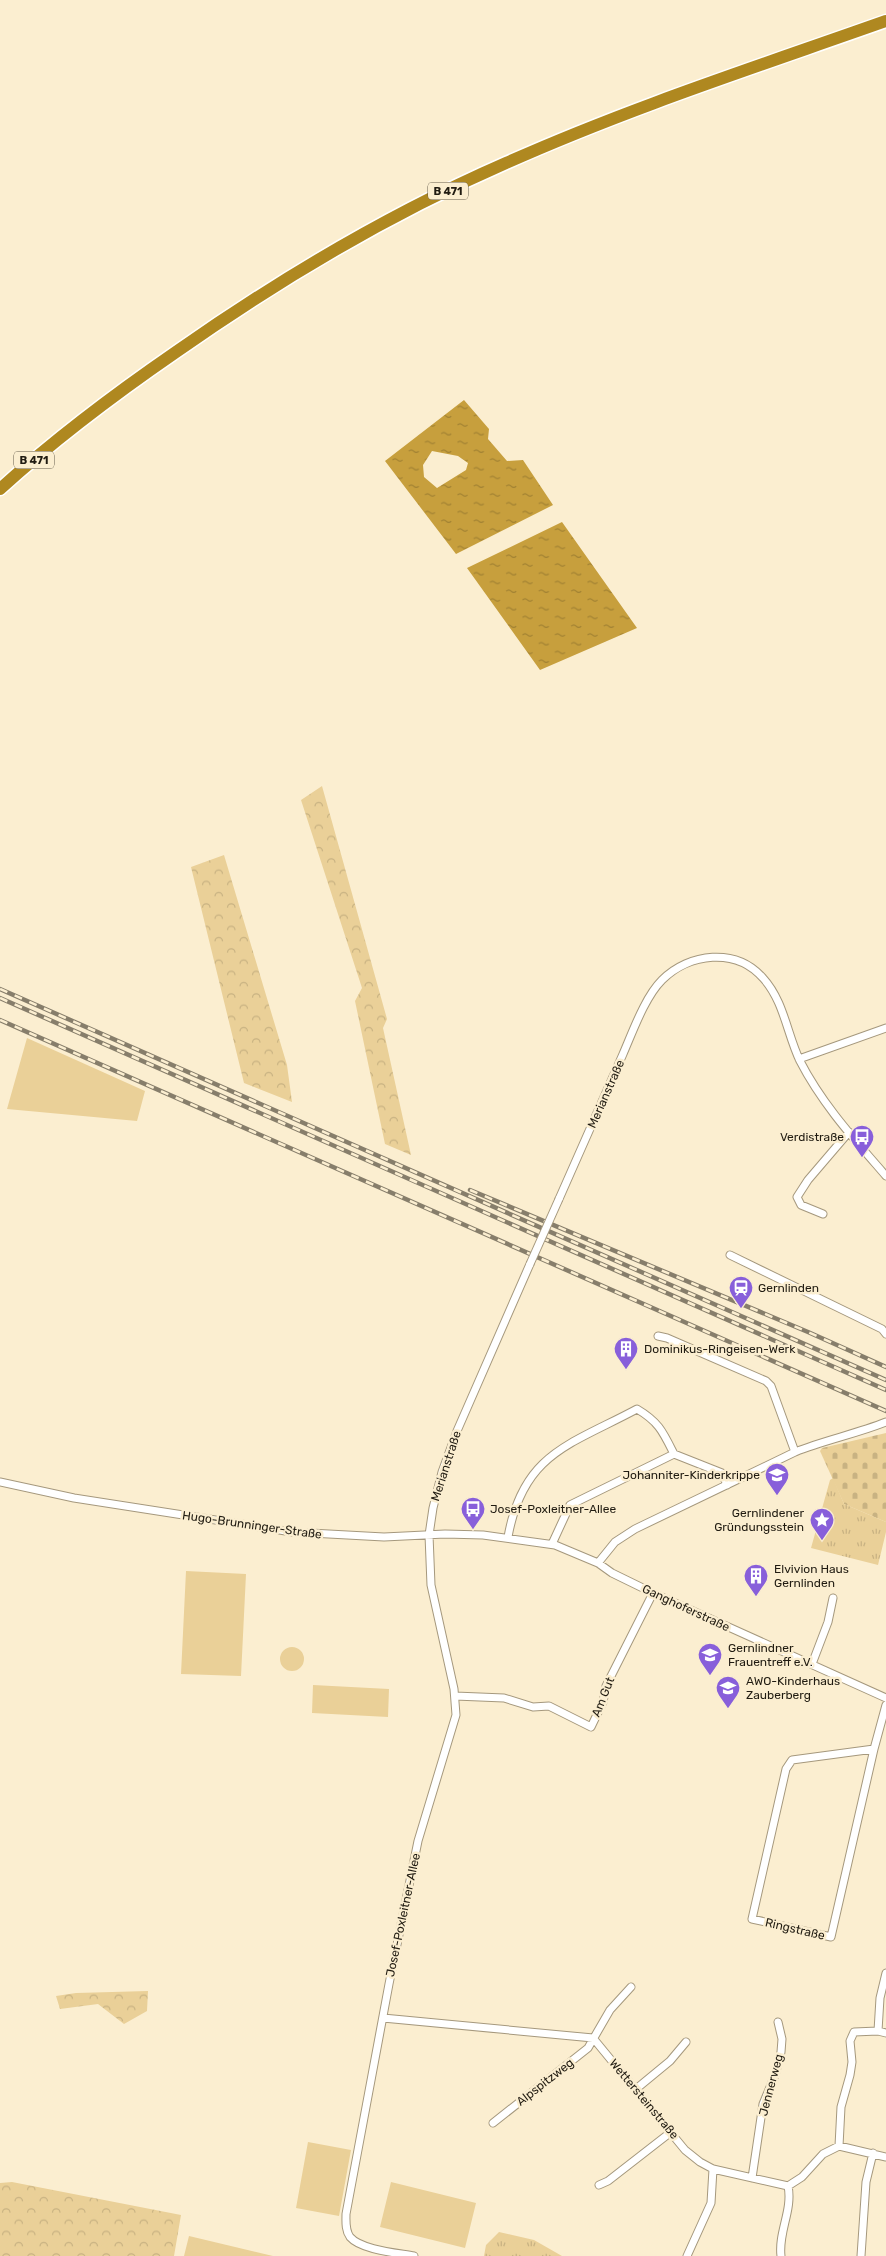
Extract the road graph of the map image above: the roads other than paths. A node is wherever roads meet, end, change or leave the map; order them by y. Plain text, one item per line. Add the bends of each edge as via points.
1 (886, 21) edge
2 (0, 489) edge
3 (886, 1028) edge
4 (799, 1059) junction
5 (848, 1132) junction
6 (886, 1176) edge
7 (823, 1214) dead end
8 (730, 1255) dead end
9 (886, 1334) edge
10 (658, 1336) dead end
11 (886, 1422) edge
12 (795, 1452) junction
13 (674, 1454) junction
14 (0, 1482) edge
15 (727, 1485) junction
16 (429, 1535) junction
17 (508, 1537) junction
18 (552, 1544) junction
19 (598, 1563) junction
20 (653, 1593) junction
21 (833, 1598) dead end
22 (812, 1664) junction
23 (455, 1696) junction
24 (886, 1698) edge
25 (886, 1705) edge
26 (874, 1749) junction
27 (886, 1974) edge
28 (631, 1986) dead end
29 (383, 2018) junction
30 (778, 2022) dead end
31 (878, 2031) junction
32 (886, 2033) edge
33 (593, 2038) junction
34 (686, 2042) dead end
35 (636, 2089) junction
36 (493, 2123) dead end
37 (671, 2132) junction
38 (839, 2146) junction
39 (873, 2153) junction
40 (886, 2156) edge
41 (713, 2169) junction
42 (752, 2178) junction
43 (600, 2186) dead end
44 (788, 2186) junction
45 (414, 2256) edge
46 (688, 2256) edge
47 (781, 2256) edge
48 (860, 2256) edge

1 - 2 highway, B 471 via 608,120 504,163 406,212 312,262 228,315 108,399
3 - 4 street
4 - 5 street, Merianstraße via 817,1092
4 - 16 street, Merianstraße, bridge via 779,1005 763,978 741,962 718,956 700,958 676,968 661,981 642,1010 457,1431 442,1472
5 - 6 street, Merianstraße
5 - 7 street via 797,1197 801,1205
8 - 9 street via 882,1329
10 - 12 street via 766,1381 771,1386
11 - 12 street
12 - 15 street
13 - 15 street via 722,1473
13 - 17 street via 654,1418 638,1408 555,1452 538,1466 520,1493
13 - 18 street via 570,1504
14 - 16 street, Hugo-Brunninger-Straße via 74,1498 292,1532 384,1537
15 - 19 street via 624,1534
16 - 17 street, Hugo-Brunninger-Straße
16 - 23 street, Josef-Poxleitner-Allee via 432,1585
17 - 18 street, Hugo-Brunninger-Straße
18 - 19 street, Hugo-Brunninger-Straße
19 - 20 street, Ganghoferstraße
20 - 22 street, Ganghoferstraße
20 - 23 street, Am Gut via 606,1686 603,1702 591,1727 549,1706 533,1707 504,1698
21 - 22 street via 828,1622
22 - 24 street, Ganghoferstraße
23 - 29 street, Josef-Poxleitner-Allee via 456,1715 418,1841
25 - 26 street, Ringstraße
26 - 26 street, Ringstraße via 831,1937 752,1919 786,1769 792,1760
27 - 31 street via 880,1998
28 - 33 street, Alpspitzweg via 610,2010
29 - 33 street
29 - 45 street, Josef-Poxleitner-Allee via 346,2227 350,2237 365,2246
30 - 42 street, Jennerweg via 781,2052 763,2104
31 - 32 street
31 - 38 street via 854,2032 850,2041 852,2062 841,2107
33 - 35 street, Wettersteinstraße
33 - 36 street, Alpspitzweg via 588,2048
34 - 35 street via 670,2061
35 - 37 street, Wettersteinstraße
37 - 41 street, Wettersteinstraße via 685,2150
37 - 43 street
38 - 39 street
38 - 44 street via 823,2154 802,2177
39 - 40 street
39 - 48 street via 866,2182
41 - 42 street, Wettersteinstraße
41 - 46 street via 710,2203
42 - 44 street, Wettersteinstraße
44 - 47 street via 790,2197 782,2232

